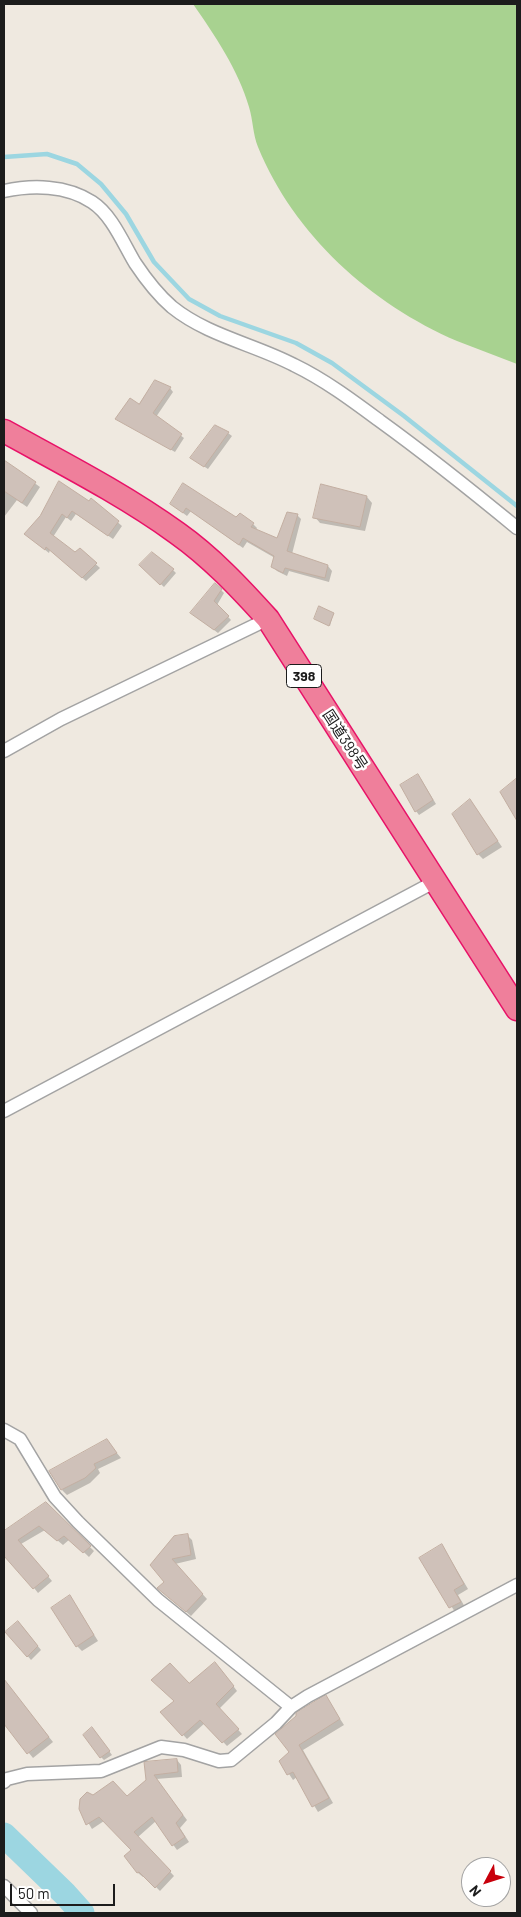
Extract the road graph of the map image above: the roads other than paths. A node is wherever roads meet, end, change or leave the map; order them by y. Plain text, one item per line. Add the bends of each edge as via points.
1 (4, 191) edge
2 (4, 431) edge
3 (517, 528) edge
4 (268, 618) junction
5 (4, 751) edge
6 (436, 881) junction
7 (517, 1009) edge
8 (4, 1111) edge
9 (4, 1430) edge
10 (517, 1586) edge
11 (291, 1707) junction
12 (5, 1779) edge
13 (4, 1886) edge
14 (31, 1913) edge

1 - 3 street via 26,187 53,188 92,202 105,214 136,265 171,306 217,335 294,365 346,396 434,460
2 - 4 highway, 国道398号 / 398 via 119,494 178,534 230,577
4 - 5 street via 61,719
4 - 6 highway, 国道398号 / 398
6 - 7 highway, 国道398号 / 398
6 - 8 street
9 - 11 street via 20,1439 55,1497 158,1600
10 - 11 street
11 - 12 street via 231,1760 219,1761 161,1747 101,1771 27,1774
13 - 14 street

